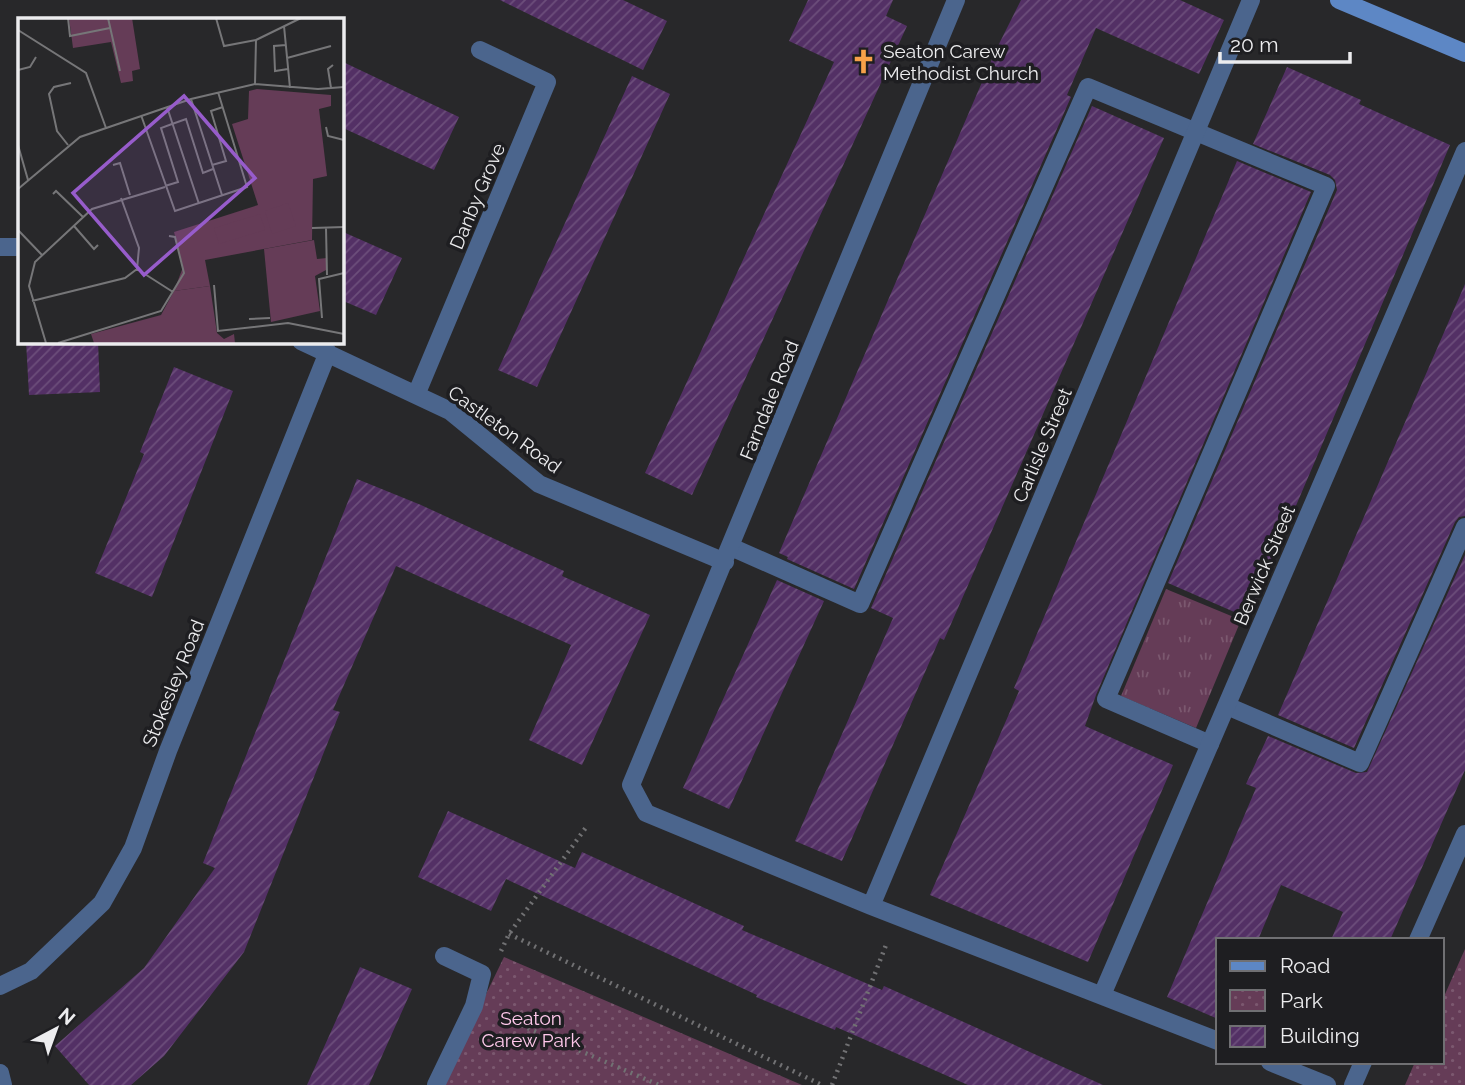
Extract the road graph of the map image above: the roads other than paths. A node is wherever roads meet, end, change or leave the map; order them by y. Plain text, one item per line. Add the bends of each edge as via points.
1 (956, 0) edge
2 (1251, 0) edge
3 (1339, 0) edge
4 (480, 50) dead end
5 (1465, 53) edge
6 (1197, 130) junction
7 (1465, 151) edge
8 (0, 247) edge
9 (18, 247) edge
10 (306, 343) edge
11 (328, 352) junction
12 (416, 395) junction
13 (1465, 527) edge
14 (728, 555) junction
15 (1227, 706) junction
16 (1210, 744) junction
17 (1465, 834) edge
18 (872, 906) junction
19 (1419, 938) edge
20 (444, 956) dead end
21 (0, 986) edge
22 (1102, 995) junction
23 (1216, 1040) edge
24 (1275, 1064) edge
25 (1362, 1064) edge
26 (0, 1073) edge
27 (4, 1085) edge
28 (436, 1085) edge
29 (1327, 1085) edge
30 (1353, 1085) edge

1 - 14 street, Farndale Road
2 - 6 street, Carlisle Street
3 - 5 main road
4 - 12 street, Danby Grove via 547,82
6 - 14 street, Castleton Road via 1088,87 860,604
6 - 16 street via 1326,186 1106,699
6 - 18 street, Carlisle Street
7 - 15 street, Berwick Street
8 - 9 street
10 - 11 street, Castleton Road
11 - 12 street, Castleton Road
11 - 21 street, Stokesley Road via 133,848 102,903 31,971
12 - 14 street, Castleton Road via 450,411 539,484
13 - 15 street via 1360,763
14 - 18 street, Farndale Road via 631,785 646,813
15 - 16 street, Berwick Street
16 - 22 street, Berwick Street
17 - 19 street
18 - 22 street
20 - 28 street via 482,974 474,1006
22 - 23 street
24 - 29 street
25 - 30 street
26 - 27 street

